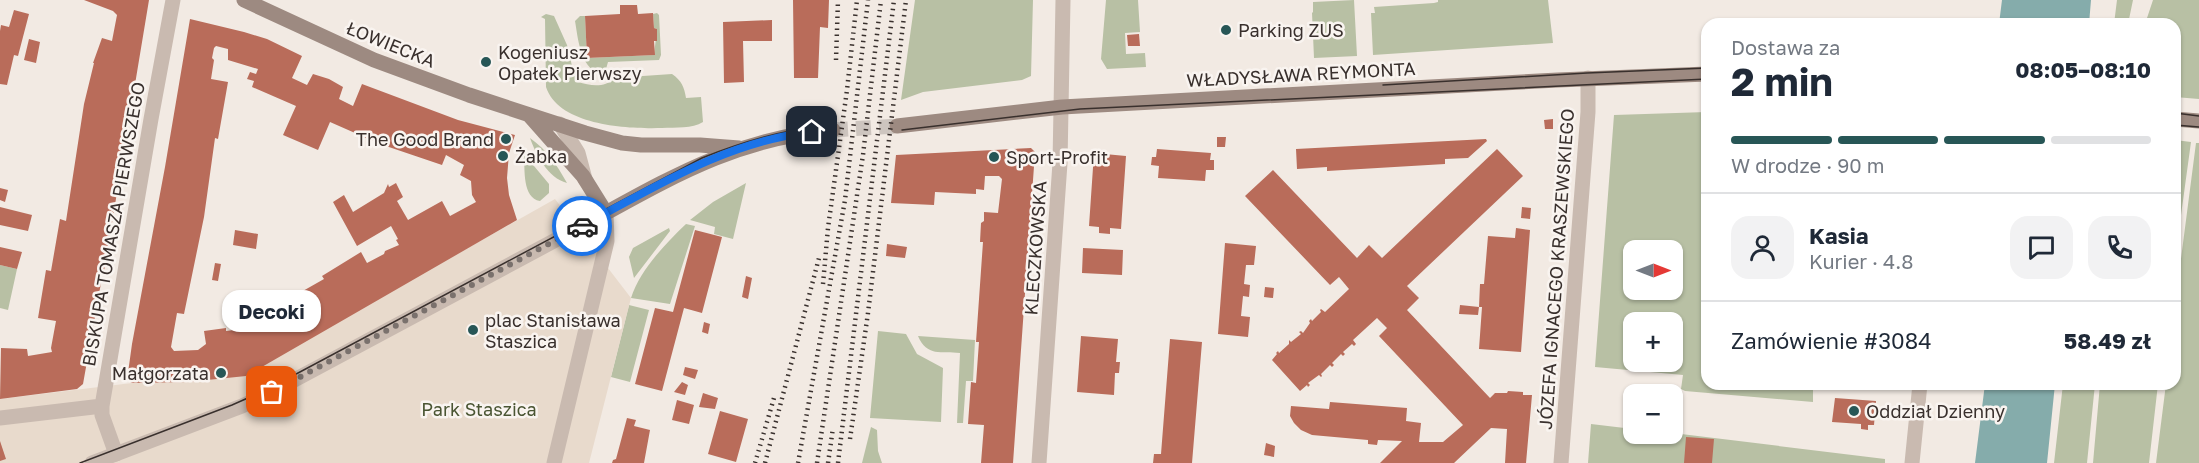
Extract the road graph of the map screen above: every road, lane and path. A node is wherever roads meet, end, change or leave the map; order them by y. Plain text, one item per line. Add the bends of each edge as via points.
1 (173, 0) edge
2 (244, 0) edge
3 (1063, 0) edge
4 (1701, 74) edge
5 (1588, 78) junction
6 (1062, 107) junction
7 (528, 114) junction
8 (2181, 120) edge
9 (2199, 121) edge
10 (560, 124) junction
11 (897, 126) tunnel mouth
12 (834, 130) tunnel mouth
13 (739, 148) junction
14 (585, 178) junction
15 (606, 213) junction
16 (1919, 390) edge
17 (102, 406) junction
18 (0, 418) edge
19 (116, 454) junction
20 (92, 463) edge
21 (554, 463) edge
22 (1039, 463) edge
23 (1561, 463) edge
24 (1912, 463) edge

1 - 17 street, BISKUPA TOMASZA PIERWSZEGO
2 - 7 main road, ŁOWIECKA via 374,60
3 - 6 street, KLECZKOWSKA
4 - 5 main road, WŁADYSŁAWA REYMONTA
5 - 6 main road, WŁADYSŁAWA REYMONTA
5 - 23 street, JÓZEFA IGNACEGO KRASZEWSKIEGO
6 - 11 main road, WŁADYSŁAWA REYMONTA
6 - 22 street, KLECZKOWSKA
7 - 10 main road, ŁOWIECKA
7 - 14 main road, ŁOWIECKA
8 - 9 main road
10 - 13 main road via 629,143
10 - 14 street, ŁOWIECKA via 578,153
12 - 13 main road via 797,133
13 - 15 main road via 685,171
14 - 15 main road, ŁOWIECKA
15 - 19 street via 272,392
15 - 21 street via 607,241
16 - 24 street
17 - 18 street
17 - 19 street, BISKUPA TOMASZA PIERWSZEGO
19 - 20 street

